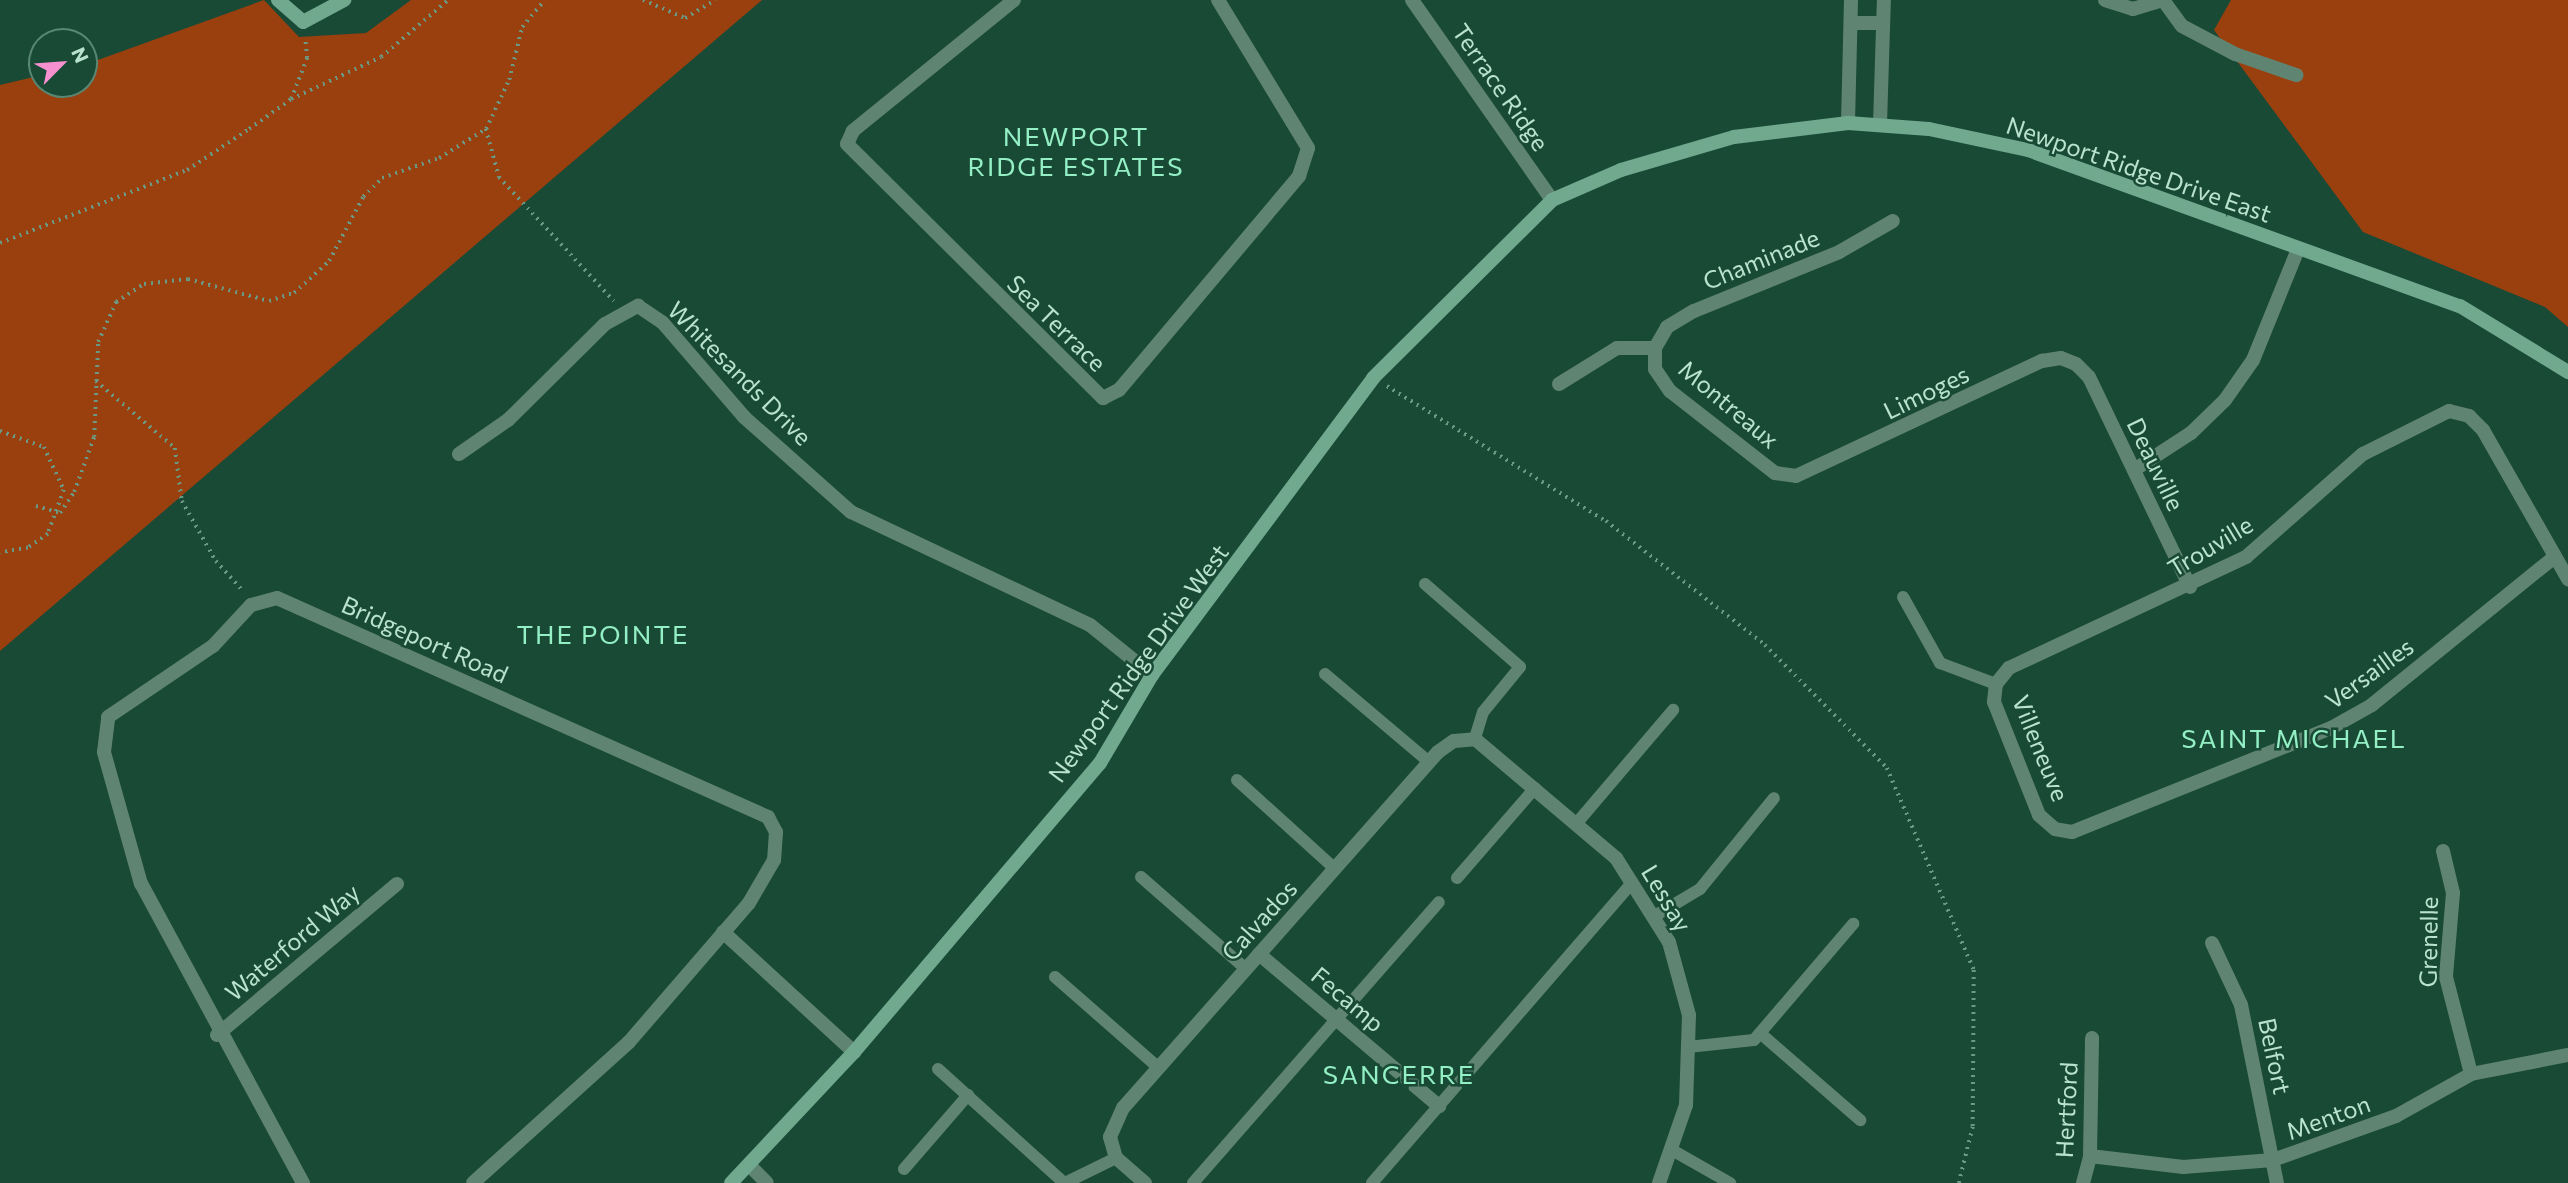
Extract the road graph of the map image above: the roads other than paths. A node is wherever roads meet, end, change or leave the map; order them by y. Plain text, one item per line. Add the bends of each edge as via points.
1 (278, 0) edge
2 (344, 0) edge
3 (1014, 0) edge
4 (1412, 0) edge
5 (1851, 0) edge
6 (1884, 0) edge
7 (2105, 0) edge
8 (2162, 0) edge
9 (1220, 1) edge
10 (1852, 23) junction
11 (1883, 23) junction
12 (2296, 75) dead end
13 (1848, 123) junction
14 (1880, 124) junction
15 (1552, 201) junction
16 (1893, 221) dead end
17 (2298, 249) junction
18 (1655, 348) junction
19 (2076, 364) joint
20 (2568, 372) edge
21 (1559, 384) dead end
22 (459, 454) dead end
23 (2134, 471) junction
24 (1796, 476) joint
25 (2553, 559) junction
26 (2568, 579) edge
27 (1425, 584) dead end
28 (2190, 587) junction
29 (1903, 597) dead end
30 (2009, 668) joint
31 (1325, 674) dead end
32 (1152, 675) junction
33 (1996, 684) junction
34 (1673, 710) dead end
35 (1475, 739) junction
36 (1429, 762) junction
37 (1237, 780) dead end
38 (1535, 788) junction
39 (1774, 798) dead end
40 (1576, 824) junction
41 (2072, 832) joint
42 (2443, 851) dead end
43 (1335, 869) junction
44 (1141, 877) dead end
45 (1457, 878) dead end
46 (1632, 883) junction
47 (397, 884) dead end
48 (1439, 902) dead end
49 (1653, 917) junction
50 (1853, 924) dead end
51 (723, 932) junction
52 (2212, 943) dead end
53 (1259, 954) junction
54 (1246, 969) junction
55 (1055, 977) dead end
56 (1336, 1019) junction
57 (1760, 1033) junction
58 (217, 1035) junction
59 (2092, 1038) dead end
60 (1688, 1047) junction
61 (854, 1052) junction
62 (2568, 1055) edge
63 (1159, 1068) junction
64 (938, 1069) dead end
65 (2471, 1074) junction
66 (968, 1096) junction
67 (1439, 1106) junction
68 (1860, 1120) dead end
69 (1672, 1150) junction
70 (2090, 1156) junction
71 (1116, 1158) junction
72 (2273, 1160) junction
73 (749, 1165) junction
74 (904, 1169) dead end
75 (303, 1183) edge
76 (472, 1183) edge
77 (731, 1183) edge
78 (767, 1183) edge
79 (1065, 1183) edge
80 (1144, 1183) edge
81 (1193, 1183) edge
82 (1372, 1183) edge
83 (1659, 1183) edge
84 (1730, 1183) edge
85 (2083, 1183) edge
86 (2277, 1183) edge

1 - 2 street via 303,22
3 - 9 street, Sea Terrace via 853,131 847,144 855,159 1103,397 1119,390 1299,176 1308,148
4 - 15 street, Terrace Ridge
5 - 10 street
6 - 11 street
7 - 8 street via 2133,9
8 - 12 street via 2182,26 2235,54
10 - 11 street
10 - 13 street
11 - 14 street
13 - 14 street, Newport Ridge Drive East
13 - 15 street, Newport Ridge Drive East via 1700,145
14 - 17 street, Newport Ridge Drive East via 2028,150
15 - 32 street, Newport Ridge Drive West via 1373,378
16 - 18 street, Chaminade via 1839,252 1694,311 1667,327
17 - 20 street, Newport Ridge Drive East via 2460,306
17 - 23 street via 2253,360 2225,400 2191,433
18 - 21 street via 1617,348
18 - 24 street, Montreaux via 1655,369 1671,391 1775,473
19 - 23 street, Deauville via 2089,377
19 - 24 street, Limoges via 2061,358 2042,361
22 - 32 street, Whitesands Drive via 508,420 623,314 638,306 663,323 744,417 851,512 1090,625
23 - 28 street, Deauville
25 - 26 street
25 - 28 street, Trouville via 2483,430 2469,416 2449,411 2363,454 2246,557
25 - 41 street, Versailles via 2372,705 2331,728
27 - 35 lane via 1520,667 1483,712
28 - 30 street, Trouville
29 - 33 lane via 1940,663
30 - 33 street, Villeneuve
31 - 36 lane
32 - 61 street, Newport Ridge Drive West via 1100,762
33 - 41 street, Villeneuve via 1994,702 2039,814 2055,829
34 - 40 lane
35 - 36 street, Calvados via 1454,741
35 - 38 street, Lessay
36 - 43 street, Calvados
37 - 43 lane
38 - 40 street, Lessay
38 - 45 lane
39 - 49 lane via 1700,889
40 - 46 street, Lessay via 1616,859
42 - 65 street, Grenelle via 2453,893 2446,977
43 - 53 street, Calvados
44 - 54 lane
46 - 49 street, Lessay
46 - 67 lane
47 - 58 street, Waterford Way
48 - 56 lane
49 - 60 street, Lessay via 1669,942 1682,991
50 - 57 lane
51 - 58 street, Bridgeport Road via 774,860 776,832 768,817 277,598 251,605 212,646 108,717 104,752 141,884
51 - 61 street
51 - 76 street, Bridgeport Road via 629,1042
52 - 72 street, Belfort via 2241,1005
53 - 54 street, Calvados
53 - 56 street, Fecamp
54 - 63 street, Calvados
55 - 63 lane
56 - 67 street, Fecamp
56 - 81 lane
57 - 60 lane via 1754,1040
57 - 68 lane
58 - 75 street
59 - 70 street, Hertford
60 - 69 street, Lessay via 1686,1105
61 - 73 street, Newport Ridge Drive West
62 - 65 street, Menton
63 - 71 street, Calvados via 1123,1108 1110,1138
64 - 66 lane
65 - 72 street, Menton via 2396,1116
66 - 74 lane
66 - 79 lane
67 - 82 lane
69 - 83 street, Lessay
69 - 84 lane
70 - 72 street, Menton via 2183,1167
70 - 85 street, Hertford
71 - 79 lane
71 - 80 street
72 - 86 street, Belfort
73 - 77 street, Newport Ridge Drive West
73 - 78 street

